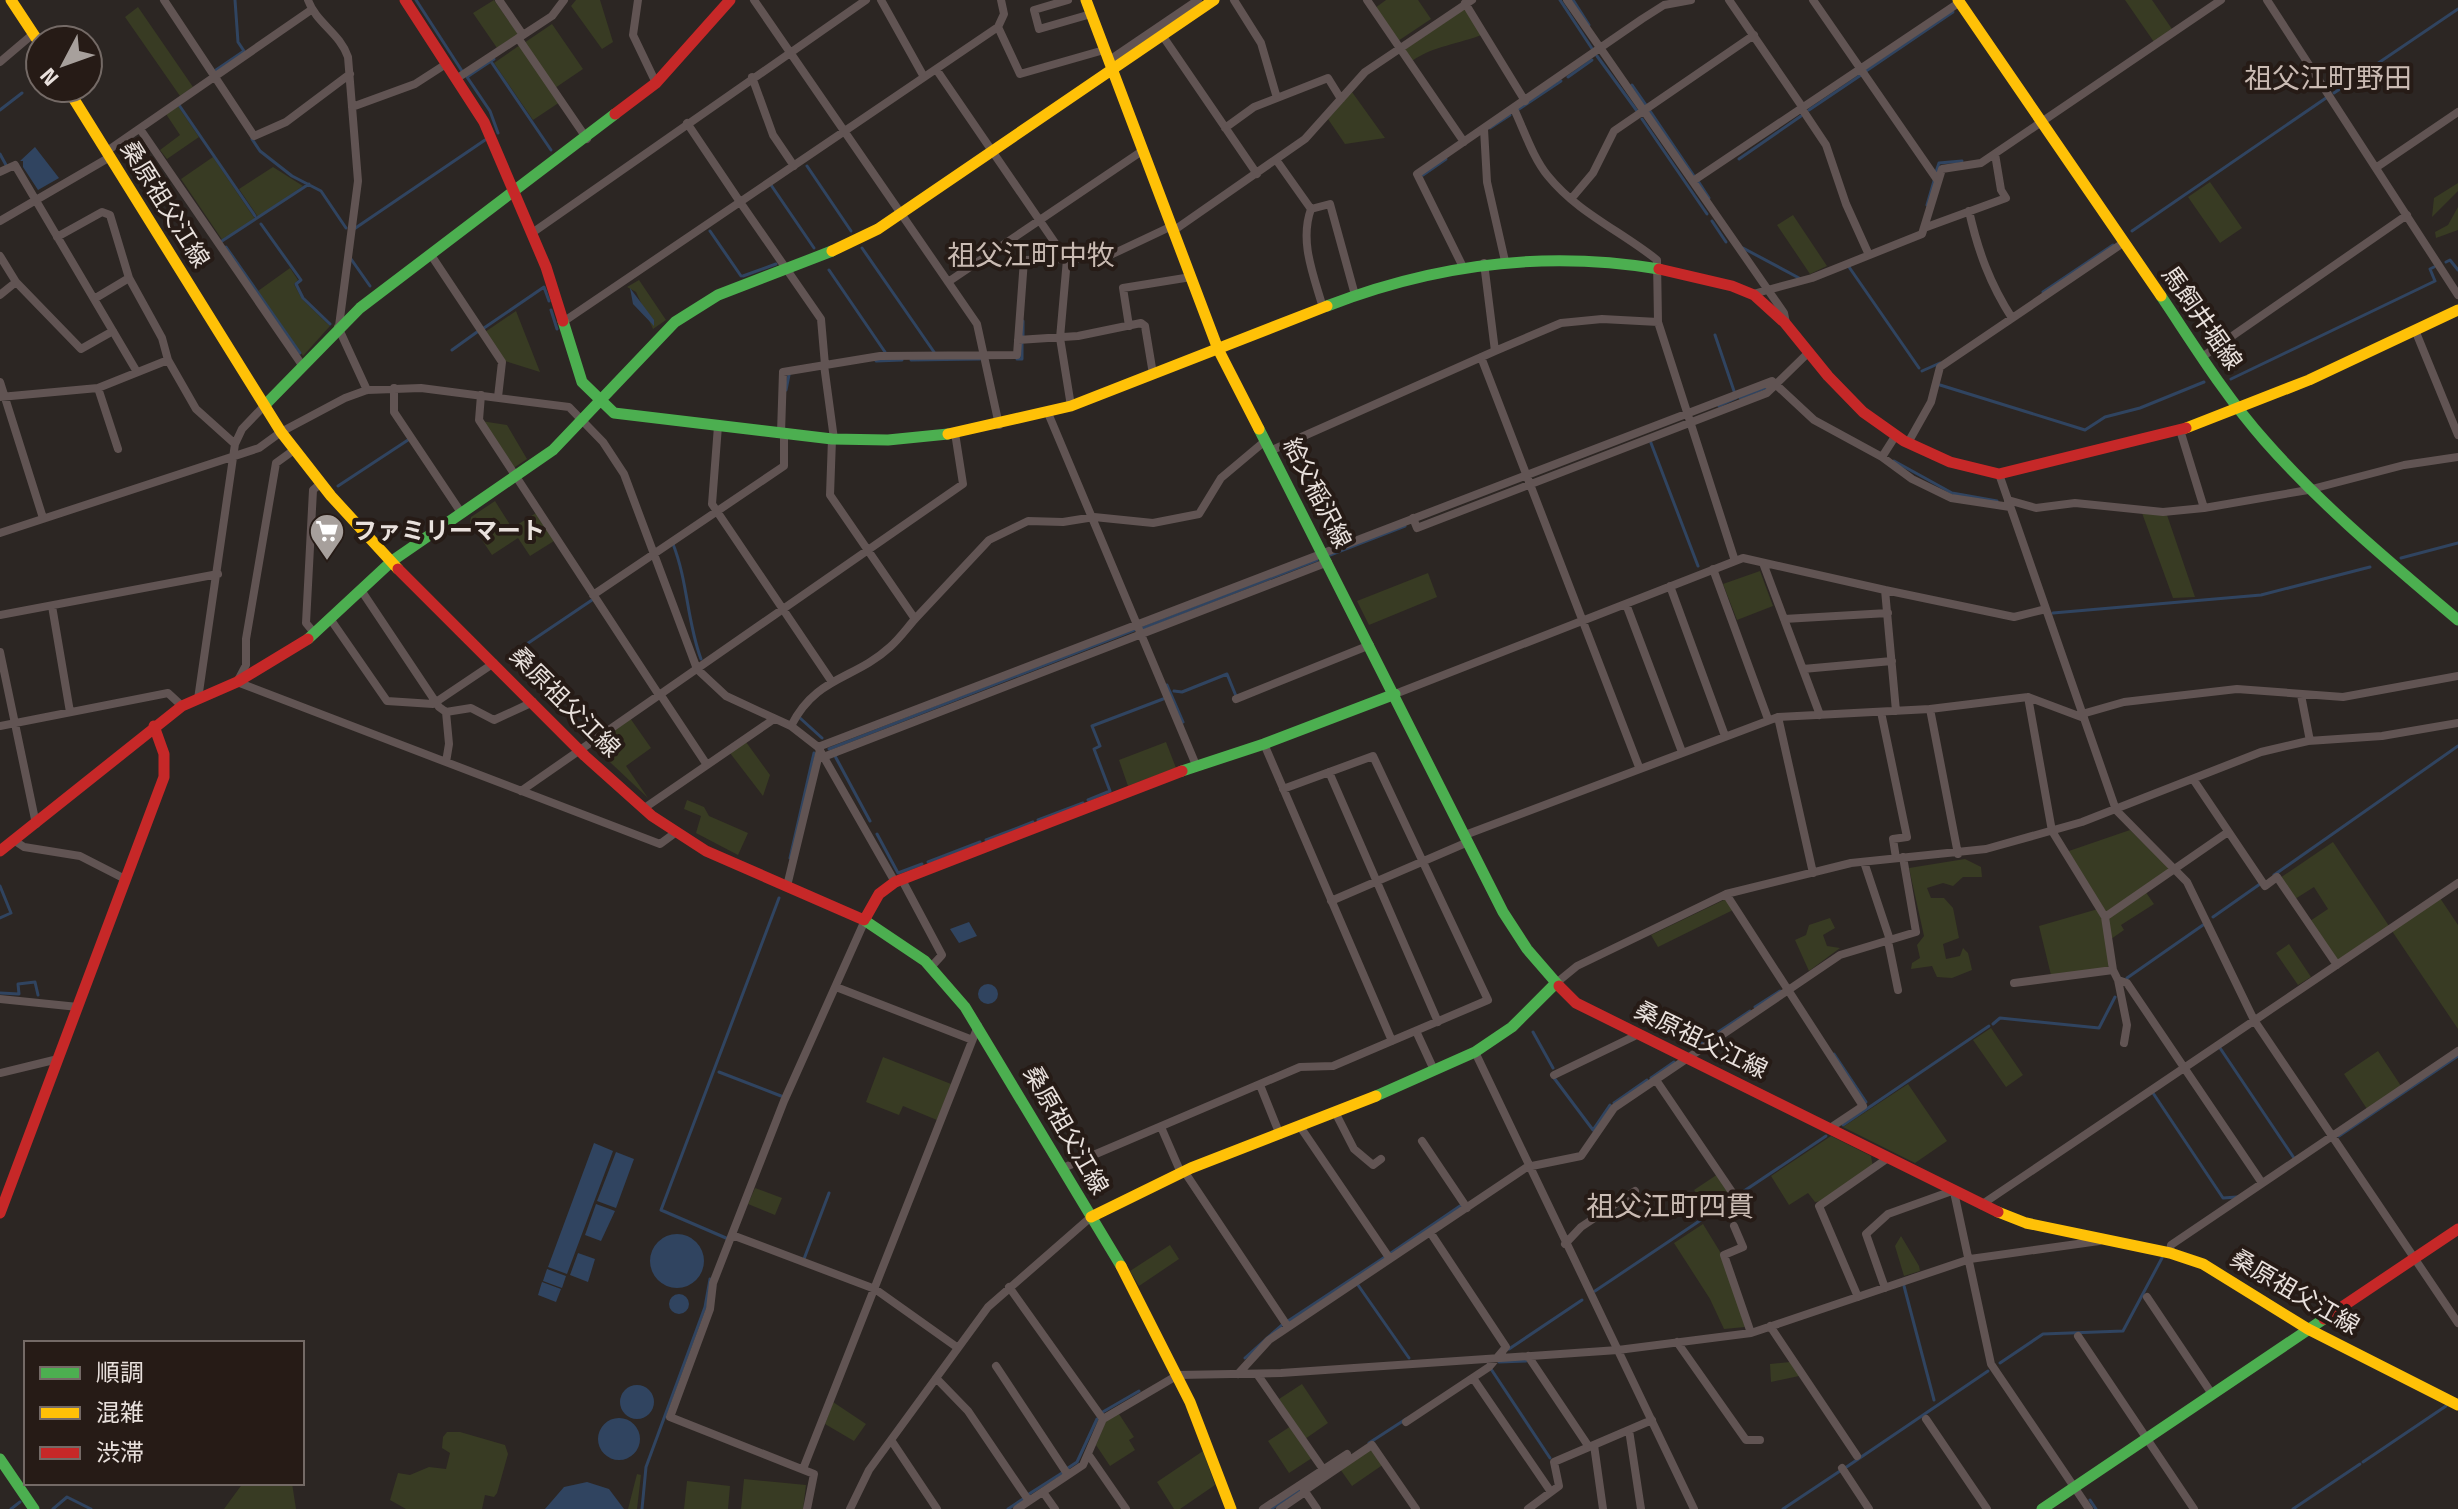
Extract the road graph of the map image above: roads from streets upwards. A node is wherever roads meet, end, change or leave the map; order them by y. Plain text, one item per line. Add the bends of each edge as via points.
1 (11, 0) edge
2 (164, 0) edge
3 (308, 0) edge
4 (405, 0) edge
5 (499, 0) edge
6 (564, 0) edge
7 (638, 0) edge
8 (730, 0) edge
9 (754, 0) edge
10 (866, 0) edge
11 (881, 0) edge
12 (1001, 0) edge
13 (1068, 0) edge
14 (1086, 0) edge
15 (1198, 0) edge
16 (1234, 0) edge
17 (1367, 0) edge
18 (1567, 0) edge
19 (1691, 0) edge
20 (1729, 0) edge
21 (1813, 0) edge
22 (2221, 0) edge
23 (2267, 0) edge
24 (1212, 1) edge
25 (1467, 1) edge
26 (1959, 1) edge
27 (311, 10) junction
28 (1091, 14) junction
29 (27, 24) edge
30 (998, 27) junction
31 (1162, 35) junction
32 (1754, 35) junction
33 (521, 36) junction
34 (24, 47) edge
35 (1400, 49) junction
36 (1600, 49) junction
37 (791, 51) junction
38 (1107, 61) junction
39 (0, 62) edge
40 (446, 64) junction
41 (936, 69) junction
42 (1861, 69) junction
43 (350, 74) junction
44 (215, 76) junction
45 (752, 77) junction
46 (924, 77) junction
47 (456, 79) junction
48 (656, 83) junction
49 (1277, 98) junction
50 (1341, 99) junction
51 (1525, 101) junction
52 (77, 104) edge
53 (352, 107) junction
54 (1514, 109) junction
55 (1803, 109) junction
56 (1645, 112) junction
57 (2458, 112) edge
58 (2042, 122) junction
59 (687, 123) junction
60 (1225, 128) junction
61 (140, 129) junction
62 (1484, 129) junction
63 (845, 131) junction
64 (587, 139) junction
65 (1464, 142) junction
66 (992, 151) junction
67 (1142, 151) junction
68 (109, 154) junction
69 (1995, 154) junction
70 (1277, 161) junction
71 (794, 166) junction
72 (2377, 167) junction
73 (0, 172) edge
74 (1257, 174) junction
75 (1693, 181) junction
76 (1938, 181) junction
77 (514, 192) junction
78 (1571, 199) junction
79 (36, 200) junction
80 (740, 202) junction
81 (1311, 209) junction
82 (1969, 211) junction
83 (901, 213) junction
84 (2407, 215) junction
85 (1040, 220) junction
86 (0, 221) edge
87 (1172, 228) junction
88 (1924, 228) junction
89 (532, 233) junction
90 (57, 237) junction
91 (2123, 243) junction
92 (431, 255) junction
93 (1869, 255) junction
94 (0, 256) edge
95 (1067, 259) junction
96 (1505, 261) junction
97 (1484, 263) junction
98 (1463, 267) junction
99 (1658, 269) junction
100 (787, 270) junction
101 (1191, 277) junction
102 (129, 278) junction
103 (16, 282) junction
104 (948, 282) junction
105 (1768, 290) junction
106 (1753, 294) junction
107 (0, 295) edge
108 (1355, 295) junction
109 (2458, 295) edge
110 (94, 299) junction
111 (1323, 308) junction
112 (2457, 314) edge
113 (2012, 318) junction
114 (563, 322) junction
115 (1658, 322) junction
116 (1786, 323) junction
117 (339, 326) junction
118 (1129, 326) junction
119 (2415, 330) junction
120 (113, 331) junction
121 (1060, 338) junction
122 (1018, 340) junction
123 (1218, 349) junction
124 (1495, 351) junction
125 (1809, 352) junction
126 (983, 355) junction
127 (1481, 357) junction
128 (2202, 357) junction
129 (168, 360) junction
130 (302, 365) junction
131 (825, 365) junction
132 (137, 372) junction
133 (1153, 374) junction
134 (0, 382) edge
135 (98, 388) junction
136 (394, 388) junction
137 (1776, 388) junction
138 (367, 390) junction
139 (481, 395) junction
140 (2, 397) edge
141 (498, 397) junction
142 (602, 401) junction
143 (265, 405) junction
144 (1071, 406) junction
145 (2239, 410) junction
146 (1048, 413) junction
147 (1687, 413) junction
148 (584, 422) junction
149 (1690, 423) junction
150 (999, 425) junction
151 (718, 426) junction
152 (2180, 430) junction
153 (281, 432) junction
154 (955, 433) junction
155 (782, 434) junction
156 (1896, 435) junction
157 (2458, 435) edge
158 (833, 439) junction
159 (1909, 441) junction
160 (235, 444) junction
161 (1268, 446) junction
162 (118, 449) dead end
163 (294, 450) junction
164 (234, 454) junction
165 (1882, 457) junction
166 (2458, 457) edge
167 (1527, 474) junction
168 (1999, 474) junction
169 (515, 477) junction
170 (320, 484) junction
171 (1531, 484) junction
172 (2308, 490) junction
173 (2009, 504) junction
174 (2204, 508) junction
175 (717, 512) junction
176 (462, 514) junction
177 (1094, 517) junction
178 (43, 518) junction
179 (1413, 518) junction
180 (0, 533) edge
181 (868, 550) junction
182 (656, 551) junction
183 (1326, 557) junction
184 (392, 561) junction
185 (1735, 561) junction
186 (1763, 563) junction
187 (1713, 569) junction
188 (218, 574) junction
189 (1670, 586) junction
190 (361, 590) junction
191 (1885, 590) junction
192 (593, 595) junction
193 (1626, 604) junction
194 (52, 606) junction
195 (783, 609) junction
196 (2046, 609) junction
197 (1888, 613) junction
198 (0, 615) edge
199 (915, 619) junction
200 (1784, 619) junction
201 (331, 620) junction
202 (1583, 620) junction
203 (2458, 620) edge
204 (1135, 625) junction
205 (315, 634) junction
206 (1139, 634) junction
207 (1370, 645) junction
208 (0, 652) edge
209 (1892, 661) junction
210 (494, 663) junction
211 (697, 669) junction
212 (1803, 669) junction
213 (2458, 676) edge
214 (237, 682) junction
215 (832, 682) junction
216 (659, 694) junction
217 (1395, 694) junction
218 (2301, 695) junction
219 (2028, 697) junction
220 (198, 699) junction
221 (1236, 699) dead end
222 (436, 702) junction
223 (533, 702) junction
224 (182, 706) junction
225 (1930, 709) junction
226 (1896, 711) junction
227 (70, 712) junction
228 (446, 712) junction
229 (1881, 712) junction
230 (1820, 715) junction
231 (2083, 716) junction
232 (1773, 718) junction
233 (774, 719) junction
234 (15, 723) junction
235 (2458, 723) edge
236 (0, 726) edge
237 (154, 726) junction
238 (791, 726) junction
239 (1725, 736) junction
240 (2310, 741) junction
241 (1264, 744) junction
242 (579, 748) junction
243 (822, 751) junction
244 (1682, 752) junction
245 (446, 762) junction
246 (707, 765) junction
247 (1196, 765) junction
248 (1639, 767) junction
249 (1329, 772) junction
250 (2193, 779) junction
251 (1283, 789) junction
252 (521, 791) junction
253 (643, 809) junction
254 (2116, 810) junction
255 (36, 825) junction
256 (2052, 831) junction
257 (2228, 832) junction
258 (675, 833) junction
259 (1466, 839) junction
260 (15, 841) junction
261 (0, 851) edge
262 (1958, 854) junction
263 (1900, 858) junction
264 (1423, 861) junction
265 (1864, 862) junction
266 (2174, 869) junction
267 (1813, 873) junction
268 (125, 879) junction
269 (898, 881) junction
270 (1377, 881) junction
271 (2458, 883) edge
272 (787, 886) junction
273 (1726, 894) junction
274 (1331, 901) junction
275 (866, 917) junction
276 (2105, 917) junction
277 (1889, 940) junction
278 (2337, 965) junction
279 (932, 966) junction
280 (2113, 970) junction
281 (2118, 980) junction
282 (2014, 983) dead end
283 (1555, 984) junction
284 (836, 987) junction
285 (1898, 990) dead end
286 (1787, 992) junction
287 (0, 999) edge
288 (78, 1007) junction
289 (2254, 1020) junction
290 (1438, 1022) junction
291 (978, 1026) junction
292 (1416, 1031) junction
293 (1640, 1034) junction
294 (970, 1039) junction
295 (1392, 1041) junction
296 (2124, 1043) dead end
297 (2458, 1051) edge
298 (1475, 1052) junction
299 (1690, 1058) junction
300 (58, 1059) junction
301 (2184, 1068) junction
302 (1434, 1070) junction
303 (0, 1073) edge
304 (1554, 1075) dead end
305 (1656, 1080) junction
306 (1260, 1085) junction
307 (1336, 1114) junction
308 (1161, 1127) junction
309 (1301, 1128) junction
310 (1830, 1128) junction
311 (1280, 1135) junction
312 (2332, 1135) junction
313 (1422, 1141) dead end
314 (1888, 1158) junction
315 (1381, 1159) dead end
316 (1527, 1167) junction
317 (1063, 1168) junction
318 (1183, 1172) junction
319 (2262, 1183) junction
320 (1635, 1191) dead end
321 (1954, 1191) junction
322 (1732, 1192) dead end
323 (1981, 1205) junction
324 (1467, 1208) junction
325 (0, 1213) edge
326 (1091, 1217) junction
327 (1734, 1226) dead end
328 (2458, 1229) edge
329 (1430, 1232) junction
330 (732, 1235) junction
331 (2104, 1240) junction
332 (1565, 1244) junction
333 (2170, 1253) junction
334 (2414, 1258) junction
335 (1390, 1259) junction
336 (1970, 1259) junction
337 (1009, 1287) junction
338 (1885, 1288) junction
339 (875, 1289) junction
340 (1858, 1297) junction
341 (2147, 1297) dead end
342 (2458, 1323) edge
343 (1770, 1326) junction
344 (1288, 1327) junction
345 (2308, 1329) junction
346 (1751, 1333) junction
347 (2078, 1336) dead end
348 (1677, 1342) junction
349 (958, 1348) junction
350 (1618, 1350) junction
351 (1528, 1356) junction
352 (1497, 1358) junction
353 (996, 1366) dead end
354 (1238, 1374) junction
355 (1257, 1374) junction
356 (1178, 1375) junction
357 (936, 1378) junction
358 (1473, 1378) junction
359 (2212, 1394) junction
360 (2458, 1405) edge
361 (1103, 1419) junction
362 (1926, 1419) dead end
363 (1652, 1420) junction
364 (1406, 1422) dead end
365 (1629, 1430) junction
366 (2147, 1438) junction
367 (891, 1440) junction
368 (1760, 1440) dead end
369 (1591, 1446) junction
370 (1088, 1454) junction
371 (1347, 1454) dead end
372 (1857, 1456) dead end
373 (0, 1459) edge
374 (1842, 1468) dead end
375 (803, 1469) junction
376 (1323, 1469) junction
377 (1068, 1475) junction
378 (2074, 1487) junction
379 (1303, 1489) junction
380 (1043, 1492) junction
381 (1551, 1492) junction
382 (1029, 1501) junction
383 (34, 1509) edge
384 (807, 1509) edge
385 (850, 1509) edge
386 (937, 1509) edge
387 (1017, 1509) edge
388 (1055, 1509) edge
389 (1126, 1509) edge
390 (1231, 1509) edge
391 (1263, 1509) edge
392 (1280, 1509) edge
393 (1317, 1509) edge
394 (1416, 1509) edge
395 (1528, 1509) edge
396 (1603, 1509) edge
397 (1641, 1509) edge
398 (1694, 1509) edge
399 (1869, 1509) edge
400 (1987, 1509) edge
401 (2042, 1509) edge
402 (2089, 1509) edge
403 (2194, 1509) edge

1 - 29 street
2 - 44 street
3 - 27 street
4 - 40 street
5 - 33 street
6 - 33 street via 552,16
7 - 48 street via 633,35
8 - 48 street
9 - 37 street
10 - 37 street
11 - 46 street
12 - 30 street via 1004,14
13 - 28 street via 1034,10 1039,29
14 - 28 street, 給父稲沢線
15 - 38 street
16 - 49 street via 1261,43
17 - 35 street
18 - 36 street
19 - 36 street via 1664,5
20 - 32 street
21 - 42 street
22 - 58 street
23 - 72 street
24 - 31 street
25 - 35 street
25 - 51 street
26 - 42 street
26 - 58 street, 馬飼井堀線
27 - 43 street via 343,42
27 - 44 street
28 - 38 street, 給父稲沢線
30 - 38 street via 1020,74
30 - 41 street
31 - 38 street
31 - 60 street
32 - 55 street
32 - 56 street
33 - 47 street
33 - 64 street
34 - 39 street
35 - 50 street via 1365,72
35 - 65 street
36 - 51 street
36 - 56 street
37 - 45 street
37 - 63 street
38 - 66 street
38 - 67 street, 給父稲沢線
40 - 47 street
40 - 53 street via 415,84
41 - 46 street
41 - 66 street
42 - 55 street
42 - 76 street
43 - 44 street via 286,122 254,136
43 - 53 street
44 - 61 street
45 - 59 street
45 - 71 street via 773,135
46 - 63 street
47 - 77 street via 484,122
48 - 64 street
49 - 50 street via 1328,78
49 - 60 street
50 - 70 street
51 - 54 street
52 - 68 street, 桑原祖父江線
53 - 117 street via 358,181
54 - 62 street
54 - 78 street via 1546,174
55 - 75 street
55 - 93 street via 1826,145
56 - 75 street
56 - 78 street via 1614,131 1593,173
57 - 72 street
58 - 69 street
58 - 91 street, 馬飼井堀線
59 - 80 street
59 - 89 street
60 - 74 street
61 - 68 street
61 - 130 street
62 - 65 street
62 - 96 street via 1487,182
63 - 71 street
63 - 83 street
64 - 77 street
65 - 98 street via 1417,174
66 - 83 street
66 - 85 street
67 - 85 street
67 - 87 street, 給父稲沢線
68 - 79 street
68 - 143 street, 桑原祖父江線
69 - 76 street via 1981,163 1942,169
69 - 82 street via 2006,198
70 - 74 street
70 - 81 street
71 - 80 street
72 - 84 street
73 - 79 street via 15,165
74 - 87 street
75 - 105 street
76 - 88 street
77 - 89 street
77 - 92 street
78 - 99 street via 1657,260
79 - 86 street
79 - 90 street
80 - 100 street
80 - 114 street
81 - 108 street via 1330,204
81 - 111 street via 1308,255
82 - 88 street
82 - 113 street via 1988,276
83 - 100 street via 846,246
83 - 104 street
84 - 109 street
84 - 128 street
85 - 95 street
85 - 104 street
87 - 95 street via 1104,258
87 - 101 street, 給父稲沢線
88 - 93 street via 1922,234
89 - 114 street
90 - 102 street via 106,212
90 - 110 street
91 - 113 street
91 - 128 street, 馬飼井堀線
92 - 117 street
92 - 141 street via 502,362
93 - 105 street
94 - 103 street
95 - 121 street
95 - 122 street via 1024,260
96 - 97 street
96 - 99 street via 1553,259
97 - 98 street
97 - 124 street
98 - 108 street via 1421,273
99 - 106 street
99 - 115 street
100 - 131 street via 821,319
100 - 142 street via 718,295 680,318
101 - 118 street via 1123,288
101 - 123 street, 給父稲沢線
102 - 110 street
102 - 129 street via 162,338
103 - 107 street
103 - 120 street via 81,349
104 - 126 street via 977,324
105 - 106 street
105 - 116 street
106 - 116 street
108 - 111 street
110 - 120 street
111 - 123 street
112 - 119 street
113 - 159 street via 1940,367 1931,402
114 - 142 street via 582,382
115 - 124 street via 1561,323
115 - 147 street
116 - 125 street
117 - 130 street
117 - 138 street
118 - 121 street
118 - 133 street via 1145,326
119 - 145 street
119 - 157 street
120 - 132 street
121 - 122 street
121 - 144 street
122 - 126 street via 1017,355
123 - 133 street
123 - 161 street, 給父稲沢線
124 - 127 street
125 - 137 street
125 - 156 street via 1862,412
126 - 131 street via 880,356
126 - 150 street
127 - 161 street
127 - 167 street
128 - 145 street, 馬飼井堀線
129 - 132 street
129 - 160 street via 196,409
130 - 143 street
131 - 155 street via 783,372
131 - 158 street
132 - 135 street
133 - 144 street
134 - 140 street
135 - 140 street
135 - 162 street
136 - 138 street
136 - 139 street
136 - 176 street via 394,412
137 - 147 street via 1772,381
137 - 149 street
137 - 165 street via 1830,432
138 - 153 street
139 - 141 street
139 - 169 street via 479,420
140 - 178 street
141 - 148 street via 569,407
142 - 148 street
142 - 151 street via 614,413
143 - 153 street, 桑原祖父江線
143 - 160 street
144 - 146 street
145 - 152 street
145 - 172 street, 馬飼井堀線
146 - 150 street
146 - 177 street
147 - 149 street
147 - 167 street
148 - 169 street
148 - 182 street via 624,474
149 - 171 street
149 - 185 street
150 - 154 street
151 - 155 street
151 - 175 street via 712,504
152 - 168 street
152 - 174 street
153 - 163 street, 桑原祖父江線
153 - 164 street via 259,448
154 - 158 street
154 - 181 street via 963,484
155 - 158 street
155 - 175 street via 784,466
156 - 159 street
156 - 165 street
158 - 181 street via 830,495
159 - 168 street via 1963,467
160 - 164 street
161 - 177 street via 1221,478 1199,514 1153,523
161 - 183 street, 給父稲沢線
163 - 170 street, 桑原祖父江線
163 - 214 street via 276,463 246,665
164 - 178 street
164 - 188 street
165 - 173 street via 1951,498
166 - 172 street
167 - 171 street
167 - 179 street
168 - 173 street
169 - 176 street
169 - 192 street
170 - 184 street, 桑原祖父江線
170 - 205 street via 313,490 306,623
171 - 179 street via 1417,528
171 - 202 street
172 - 174 street
172 - 203 street, 馬飼井堀線
173 - 174 street via 2036,508 2075,503 2163,512
173 - 196 street
175 - 182 street
175 - 195 street
176 - 184 street
177 - 199 street via 1028,521 989,540
177 - 204 street
178 - 180 street
179 - 183 street
181 - 195 street
181 - 199 street
182 - 192 street
182 - 211 street
183 - 204 street
183 - 206 street
183 - 207 street, 給父稲沢線
184 - 190 street
184 - 210 street, 桑原祖父江線
185 - 186 street
185 - 187 street
186 - 191 street
186 - 200 street
187 - 189 street
187 - 232 street
188 - 194 street
188 - 220 street
189 - 193 street
189 - 239 street
190 - 201 street
190 - 222 street
191 - 196 street via 2014,617
191 - 197 street
192 - 216 street
193 - 202 street
193 - 244 street
194 - 198 street
194 - 227 street
195 - 211 street
195 - 215 street
196 - 231 street
197 - 200 street
197 - 209 street
199 - 215 street via 890,647
200 - 212 street
201 - 205 street
201 - 222 street via 387,701
202 - 217 street
202 - 248 street
204 - 206 street
204 - 243 street
205 - 214 street
206 - 243 street
206 - 247 street
207 - 217 street, 給父稲沢線
207 - 221 street
208 - 234 street
209 - 212 street
209 - 226 street
210 - 222 street
210 - 223 street, 桑原祖父江線
211 - 216 street
211 - 233 street via 726,696
212 - 230 street
213 - 218 street via 2343,697
214 - 220 street
214 - 245 street
215 - 238 street via 802,704
216 - 242 street
216 - 246 street
217 - 241 street
217 - 259 street, 給父稲沢線
218 - 231 street via 2237,689 2124,702
218 - 240 street
219 - 225 street
219 - 231 street
219 - 256 street
220 - 224 street
222 - 228 street
223 - 228 street via 494,720 471,708
223 - 242 street, 桑原祖父江線
224 - 227 street via 168,693
224 - 237 street
225 - 226 street
225 - 262 street
226 - 229 street
227 - 234 street
228 - 245 street
229 - 230 street
229 - 263 street via 1907,837 1893,839
230 - 232 street
231 - 254 street
232 - 239 street
232 - 267 street
233 - 238 street
233 - 246 street
234 - 236 street
234 - 255 street
235 - 240 street
237 - 255 street
237 - 268 street via 165,770
238 - 243 street
239 - 244 street
240 - 250 street via 2261,752
241 - 247 street
241 - 251 street
242 - 252 street
242 - 253 street, 桑原祖父江線
243 - 269 street
243 - 272 street
244 - 248 street
245 - 252 street
246 - 253 street
247 - 269 street
248 - 259 street
249 - 251 street
249 - 264 street via 1373,756
249 - 270 street
250 - 254 street
250 - 257 street
251 - 274 street
252 - 258 street via 660,844
253 - 258 street, 桑原祖父江線
254 - 256 street
254 - 266 street
255 - 260 street
256 - 262 street
256 - 276 street
257 - 266 street
257 - 278 street via 2265,886 2277,877
258 - 272 street, 桑原祖父江線
259 - 264 street
259 - 283 street, 給父稲沢線 via 1525,951
260 - 261 street
260 - 268 street via 80,856
262 - 263 street
263 - 265 street
263 - 277 street via 1916,932
264 - 270 street
264 - 290 street via 1488,1000
265 - 267 street
265 - 277 street
266 - 276 street
266 - 289 street via 2187,882
267 - 273 street
268 - 288 street
269 - 275 street via 879,894
269 - 279 street via 942,955
270 - 274 street
270 - 290 street
271 - 278 street
272 - 275 street, 桑原祖父江線
273 - 283 street via 1577,966
273 - 286 street
274 - 295 street
275 - 279 street, 桑原祖父江線
275 - 284 street
276 - 280 street
277 - 285 street
277 - 286 street via 1840,955
278 - 289 street
279 - 291 street, 桑原祖父江線
280 - 281 street
280 - 282 street
281 - 296 street via 2127,1025
281 - 301 street via 2127,983
283 - 293 street, 桑原祖父江線 via 1576,1003
283 - 298 street, 桑原祖父江線 via 1512,1027
284 - 294 street
284 - 330 street
286 - 299 street
286 - 310 street via 1863,1106
287 - 288 street
288 - 300 street
289 - 301 street
289 - 312 street
290 - 292 street
291 - 294 street
291 - 317 street, 桑原祖父江線
292 - 295 street
292 - 302 street
293 - 299 street, 桑原祖父江線
293 - 304 street
294 - 339 street
295 - 306 street via 1333,1066 1300,1067
297 - 312 street
298 - 302 street, 桑原祖父江線
298 - 316 street
299 - 305 street
299 - 310 street, 桑原祖父江線
300 - 303 street
300 - 325 street
301 - 319 street
301 - 323 street
302 - 307 street, 桑原祖父江線
305 - 316 street via 1614,1108 1581,1156
305 - 322 street
306 - 308 street
306 - 311 street
307 - 309 street, 桑原祖父江線
307 - 315 street via 1361,1158 1373,1165
308 - 317 street
308 - 318 street
309 - 311 street, 桑原祖父江線
309 - 335 street
310 - 314 street, 桑原祖父江線
311 - 318 street, 桑原祖父江線
312 - 319 street
312 - 334 street
313 - 324 street
314 - 321 street, 桑原祖父江線
314 - 340 street via 1819,1206
316 - 324 street
316 - 332 street
317 - 326 street, 桑原祖父江線
318 - 326 street, 桑原祖父江線
318 - 344 street
319 - 333 street via 2171,1245
320 - 332 street
321 - 323 street, 桑原祖父江線
321 - 336 street
321 - 338 street via 1888,1214 1866,1234
323 - 331 street, 桑原祖父江線 via 2026,1223
324 - 329 street
326 - 337 street
326 - 356 street
327 - 346 street via 1743,1247 1724,1255
328 - 334 street
329 - 335 street
329 - 352 street via 1506,1347
330 - 339 street
330 - 375 street via 670,1417
331 - 333 street, 桑原祖父江線
331 - 336 street
332 - 350 street
333 - 345 street, 桑原祖父江線 via 2233,1280
334 - 342 street
334 - 345 street
335 - 344 street
336 - 338 street
336 - 378 street via 1991,1364
337 - 349 street
337 - 361 street
338 - 340 street
339 - 349 street
339 - 375 street
340 - 343 street
341 - 359 street
343 - 346 street
343 - 372 street
344 - 354 street
345 - 359 street
345 - 360 street, 桑原祖父江線
346 - 348 street
347 - 366 street
348 - 350 street
348 - 368 street via 1746,1440
349 - 357 street
350 - 351 street
350 - 363 street
351 - 352 street
351 - 369 street
352 - 355 street
352 - 358 street
353 - 377 street
354 - 355 street
354 - 356 street
355 - 376 street
356 - 361 street
356 - 390 street via 1205,1432
357 - 367 street
357 - 382 street via 968,1411
358 - 364 street
358 - 381 street
359 - 366 street
361 - 370 street
362 - 400 street
363 - 365 street
363 - 398 street
365 - 369 street
365 - 397 street
366 - 378 street
366 - 403 street
367 - 385 street
367 - 386 street
369 - 381 street via 1554,1462 1559,1486
369 - 396 street
370 - 377 street
370 - 389 street
371 - 376 street
373 - 383 street
374 - 399 street
375 - 384 street via 814,1474
376 - 379 street
377 - 380 street
378 - 401 street
378 - 402 street
379 - 391 street
379 - 392 street
379 - 393 street
379 - 394 street via 1372,1445
380 - 382 street
380 - 388 street
381 - 395 street
382 - 387 street

